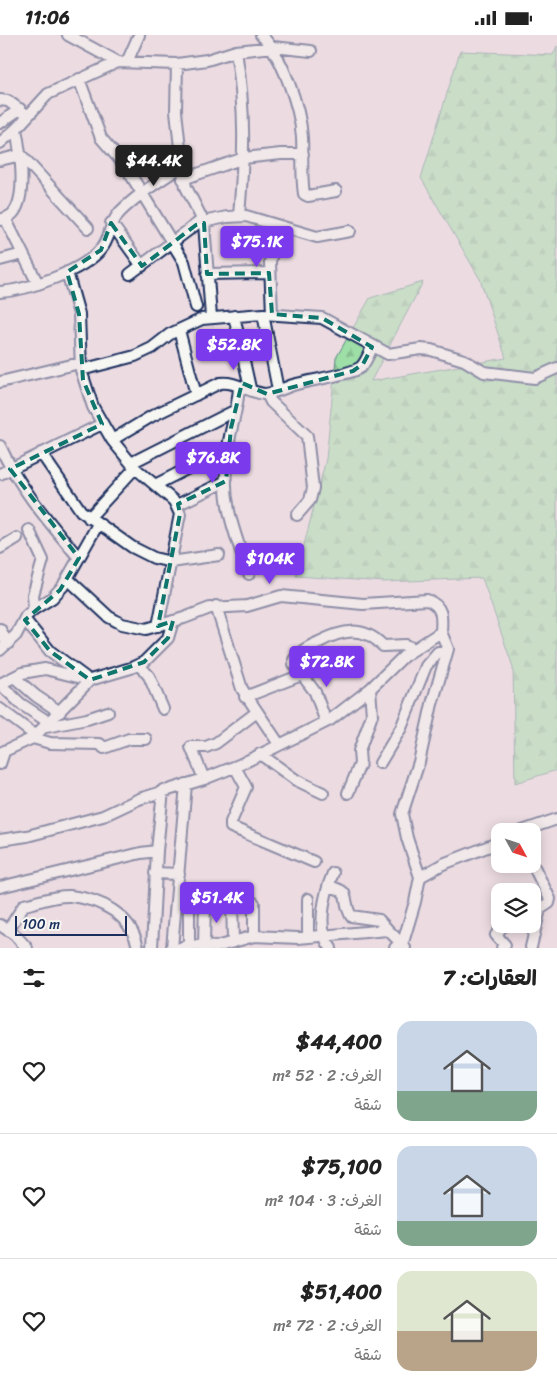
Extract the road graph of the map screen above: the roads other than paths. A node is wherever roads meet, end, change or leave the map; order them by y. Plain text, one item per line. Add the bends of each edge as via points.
1 (68, 35) edge
2 (139, 35) edge
3 (260, 35) edge
4 (272, 47) junction
5 (236, 51) junction
6 (311, 51) dead end
7 (123, 62) junction
8 (177, 64) junction
9 (79, 79) junction
10 (0, 100) edge
11 (24, 112) junction
12 (0, 123) edge
13 (16, 129) junction
14 (0, 143) edge
15 (303, 154) junction
16 (21, 155) junction
17 (244, 159) junction
18 (0, 160) edge
19 (182, 166) junction
20 (184, 179) junction
21 (336, 191) dead end
22 (143, 193) junction
23 (239, 216) junction
24 (2, 219) edge
25 (111, 223) junction
26 (204, 223) junction
27 (278, 226) junction
28 (88, 228) dead end
29 (350, 231) dead end
30 (173, 242) junction
31 (23, 254) junction
32 (0, 260) edge
33 (142, 266) junction
34 (67, 272) junction
35 (270, 273) junction
36 (130, 274) dead end
37 (207, 274) junction
38 (38, 284) junction
39 (0, 293) edge
40 (196, 307) dead end
41 (268, 314) junction
42 (234, 316) junction
43 (211, 317) junction
44 (179, 330) junction
45 (372, 347) junction
46 (81, 367) junction
47 (557, 368) edge
48 (0, 383) edge
49 (244, 388) junction
50 (278, 390) junction
51 (267, 394) junction
52 (196, 395) junction
53 (234, 411) junction
54 (102, 424) junction
55 (112, 440) junction
56 (0, 446) edge
57 (228, 448) junction
58 (41, 453) junction
59 (133, 465) junction
60 (10, 469) junction
61 (0, 474) edge
62 (226, 481) junction
63 (155, 485) junction
64 (177, 505) junction
65 (297, 515) dead end
66 (93, 521) junction
67 (29, 530) dead end
68 (17, 538) dead end
69 (0, 548) edge
70 (219, 555) dead end
71 (79, 558) junction
72 (171, 561) junction
73 (249, 574) dead end
74 (68, 579) junction
75 (216, 606) junction
76 (34, 609) junction
77 (25, 620) junction
78 (173, 621) junction
79 (158, 626) junction
80 (0, 629) edge
81 (441, 632) junction
82 (4, 647) edge
83 (414, 649) junction
84 (447, 652) junction
85 (139, 665) junction
86 (304, 674) junction
87 (14, 677) junction
88 (90, 680) junction
89 (0, 684) edge
90 (370, 689) junction
91 (245, 697) junction
92 (0, 709) edge
93 (164, 709) dead end
94 (60, 712) junction
95 (108, 712) dead end
96 (257, 712) junction
97 (326, 722) junction
98 (48, 725) junction
99 (34, 737) junction
100 (146, 739) dead end
101 (279, 744) junction
102 (2, 752) edge
103 (260, 754) junction
104 (380, 763) dead end
105 (0, 764) edge
106 (235, 767) junction
107 (204, 779) junction
108 (186, 784) junction
109 (163, 790) junction
110 (323, 793) dead end
111 (348, 793) dead end
112 (557, 819) edge
113 (541, 824) edge
114 (0, 840) edge
115 (491, 845) edge
116 (157, 851) junction
117 (314, 862) dead end
118 (155, 873) junction
119 (333, 873) dead end
120 (537, 873) edge
121 (179, 874) junction
122 (420, 877) junction
123 (328, 886) junction
124 (0, 887) edge
125 (308, 899) dead end
126 (232, 901) dead end
127 (205, 902) dead end
128 (254, 903) dead end
129 (541, 906) edge
130 (189, 909) dead end
131 (4, 927) edge
132 (388, 930) junction
133 (497, 933) edge
134 (535, 933) edge
135 (324, 935) junction
136 (254, 936) junction
137 (308, 936) junction
138 (237, 943) edge
139 (204, 945) junction
140 (400, 946) edge
141 (185, 947) edge
142 (27, 948) edge
143 (138, 948) edge
144 (152, 948) edge
145 (172, 948) edge
146 (331, 948) edge
147 (502, 948) edge
148 (534, 948) edge

1 - 7 street
2 - 7 street
3 - 4 street
4 - 5 street
4 - 6 street
4 - 15 street via 297,111
5 - 8 street via 207,60
5 - 17 street via 244,107
7 - 8 street
7 - 9 street
8 - 19 street via 176,111
9 - 11 street via 48,94
9 - 22 street via 101,138
10 - 11 street via 8,101
11 - 12 street
11 - 13 street
13 - 14 street
13 - 16 street
15 - 17 street
15 - 21 street via 304,194
16 - 18 street
16 - 24 street via 17,206 12,214
16 - 28 street
17 - 20 street
17 - 23 street
19 - 20 street
19 - 22 street
20 - 26 street
22 - 25 street via 120,211
22 - 30 street
23 - 26 street
23 - 27 street
24 - 31 street
25 - 33 street
25 - 34 street via 101,250
26 - 30 street via 198,223
26 - 37 street
27 - 29 street via 317,237
27 - 35 street
30 - 33 street
30 - 40 street via 188,271
31 - 32 street
31 - 38 street
33 - 36 street
34 - 38 street
34 - 46 street via 79,314
35 - 37 street
35 - 41 street
37 - 43 street
38 - 39 street
41 - 42 street
41 - 45 street via 322,318
41 - 50 street
42 - 43 street
42 - 49 street
43 - 44 street
44 - 46 street via 135,356
44 - 52 street
45 - 47 street via 392,354 431,350 484,372 535,378
45 - 50 street via 363,364 353,371 306,380
46 - 48 street
46 - 54 street via 88,394
49 - 51 street
49 - 52 street via 220,383
49 - 53 street
50 - 51 street
51 - 65 street via 271,402 307,436 313,488 310,500
52 - 55 street
53 - 57 street
53 - 59 street
54 - 55 street
54 - 58 street
55 - 59 street
56 - 60 street
57 - 62 street
57 - 63 street
58 - 60 street
58 - 66 street via 75,504
59 - 63 street
59 - 66 street
60 - 61 street
60 - 71 street
62 - 64 street
62 - 73 street via 228,512
63 - 64 street
64 - 72 street via 180,514
66 - 71 street
66 - 72 street via 143,553
67 - 76 street via 43,560 33,595
68 - 69 street
70 - 72 street
71 - 74 street
72 - 79 street
74 - 76 street via 52,598
74 - 79 street via 109,617 146,629
75 - 78 street
75 - 81 street via 247,606 281,596 363,604 423,599 439,608
75 - 91 street
76 - 77 street
77 - 82 street
77 - 88 street via 50,651
78 - 79 street
78 - 85 street via 165,641
80 - 82 street
81 - 83 street
81 - 84 street
83 - 86 street via 406,645 382,646 366,633 340,632 296,657 294,664
83 - 90 street
84 - 104 street via 438,652 426,666 404,721
84 - 122 street via 402,814
85 - 88 street
85 - 93 street via 149,676
86 - 91 street
86 - 97 street
87 - 88 street via 51,669
87 - 89 street
87 - 94 street
88 - 94 street
89 - 98 street
90 - 97 street
90 - 111 street via 372,715 360,751 360,765
91 - 96 street
92 - 99 street
94 - 98 street
95 - 98 street
96 - 101 street
96 - 107 street via 216,743 191,747
97 - 101 street
98 - 99 street
99 - 100 street via 46,743 100,744 103,748 128,739
99 - 102 street
101 - 103 street
102 - 105 street
103 - 106 street
103 - 110 street via 296,780
106 - 107 street
106 - 117 street via 246,787 231,822 232,827
107 - 108 street
108 - 109 street
108 - 121 street
109 - 114 street via 103,816
109 - 116 street
112 - 113 street
115 - 122 street
116 - 118 street
116 - 124 street
118 - 121 street
118 - 144 street
119 - 123 street
120 - 129 street via 550,899 549,903
121 - 145 street
122 - 140 street
123 - 132 street via 345,892 351,916 379,920
123 - 135 street
125 - 137 street
126 - 138 street
127 - 139 street
128 - 136 street
130 - 141 street
131 - 142 street
131 - 143 street via 24,905 69,896 113,909 136,935
132 - 135 street
132 - 140 street
133 - 147 street via 505,945
134 - 148 street
135 - 137 street
135 - 146 street
136 - 137 street
136 - 138 street
138 - 139 street via 216,947
139 - 141 street

